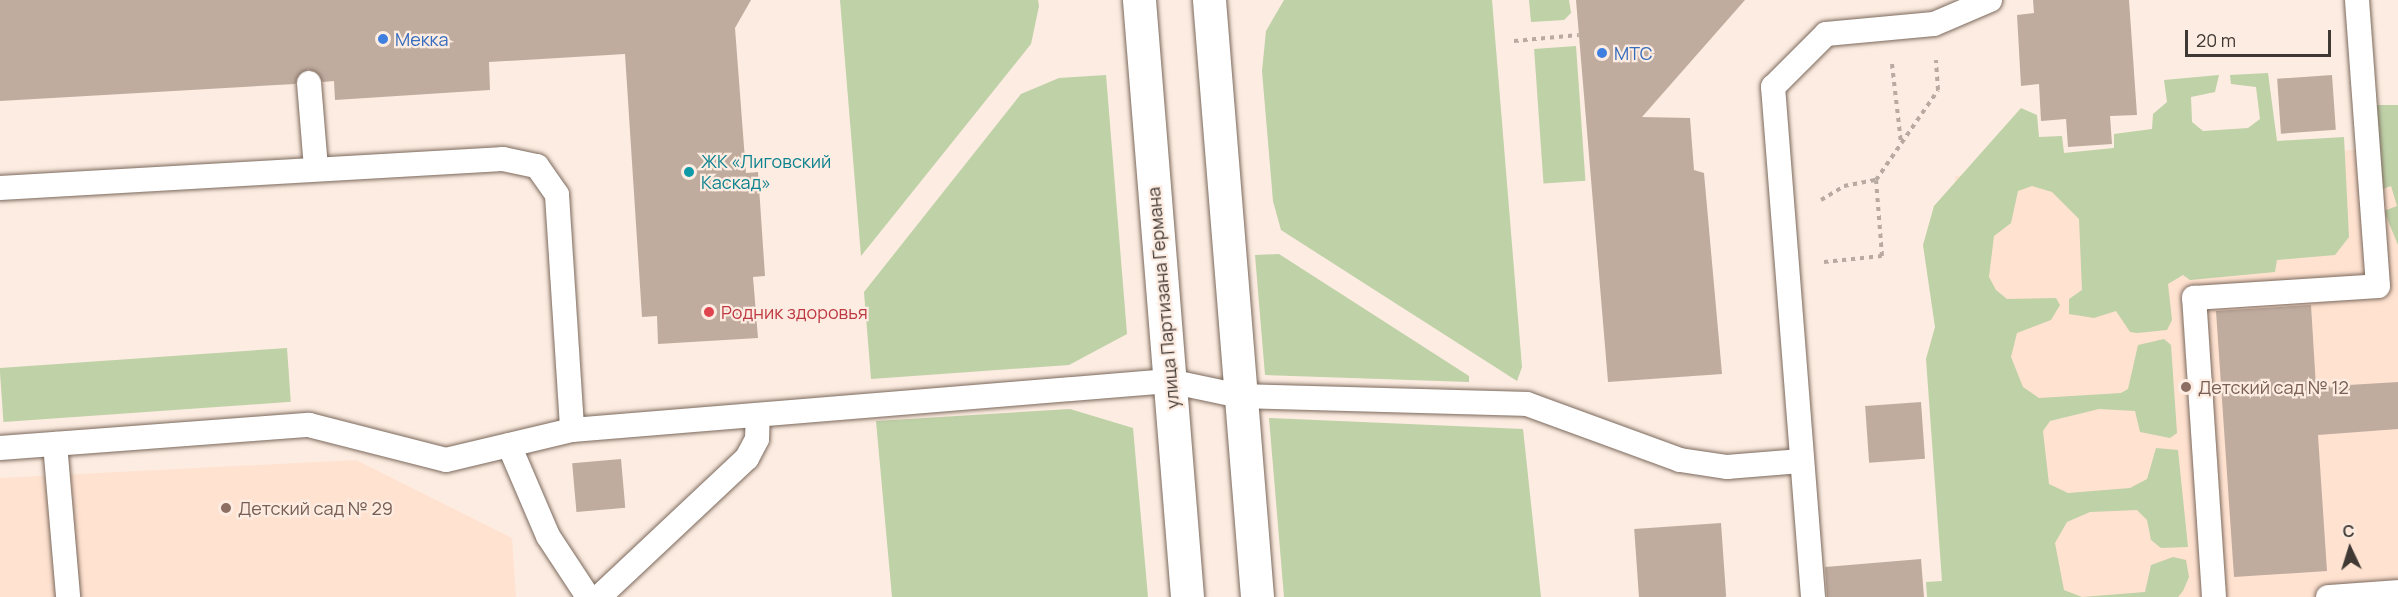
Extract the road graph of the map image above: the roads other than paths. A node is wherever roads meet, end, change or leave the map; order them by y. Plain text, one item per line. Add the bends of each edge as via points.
1 (1139, 0) edge
2 (1209, 0) edge
3 (1990, 0) edge
4 (2357, 0) edge
5 (309, 83) dead end
6 (316, 169) junction
7 (0, 188) edge
8 (2388, 285) edge
9 (1169, 381) junction
10 (1241, 396) junction
11 (758, 416) junction
12 (572, 430) junction
13 (55, 444) junction
14 (509, 446) junction
15 (0, 448) edge
16 (1801, 462) junction
17 (2398, 592) edge
18 (68, 597) edge
19 (588, 597) edge
20 (599, 597) edge
21 (1187, 597) edge
22 (1257, 597) edge
23 (1813, 597) edge
24 (2214, 597) edge
25 (2328, 597) edge

1 - 9 main road, улица Партизана Германа
2 - 10 main road
3 - 16 lane via 1934,24 1826,34 1773,87
4 - 8 lane
5 - 6 lane
6 - 7 lane
6 - 12 lane via 503,159 537,166 557,195
8 - 24 lane via 2194,298
9 - 10 lane
9 - 11 lane
9 - 21 main road, улица Партизана Германа
10 - 16 lane via 1527,404 1680,460 1727,467
10 - 22 main road
11 - 12 lane
11 - 20 lane via 757,439 747,458
12 - 14 lane
13 - 14 lane via 309,425 446,460
13 - 15 lane
13 - 18 lane
14 - 19 lane via 548,536
16 - 23 lane
17 - 25 lane

